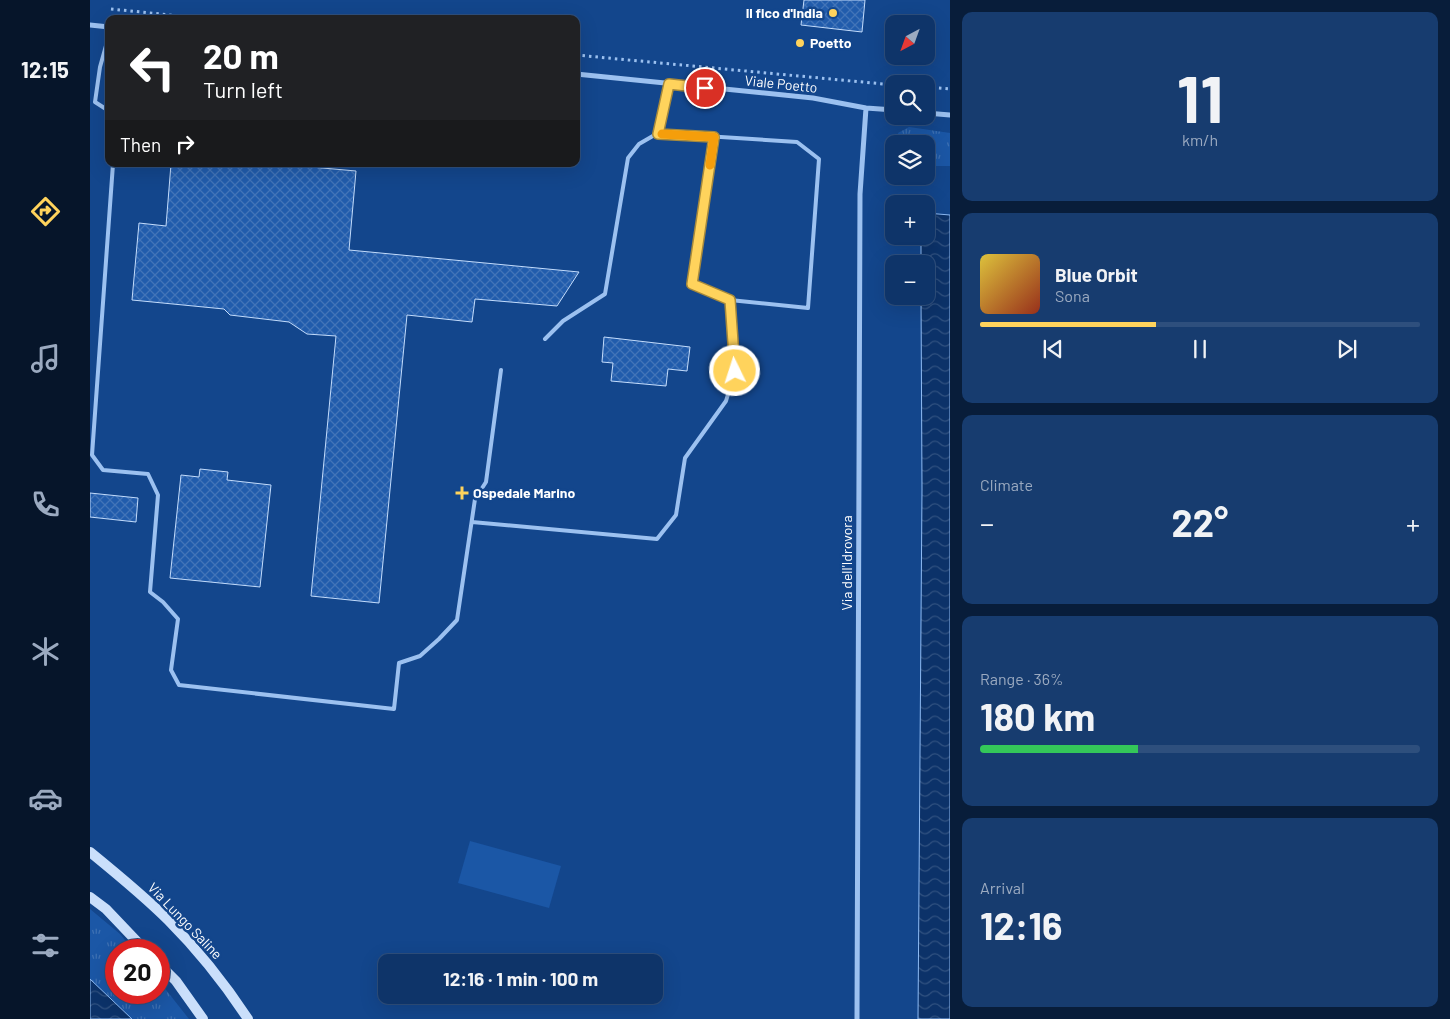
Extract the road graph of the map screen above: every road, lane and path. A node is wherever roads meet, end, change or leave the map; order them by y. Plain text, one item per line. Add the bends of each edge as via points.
1 (108, 9) dead end
2 (169, 15) edge
3 (90, 25) edge
4 (105, 27) edge
5 (105, 49) edge
6 (580, 55) edge
7 (580, 74) edge
8 (669, 84) junction
9 (885, 84) edge
10 (935, 88) edge
11 (950, 89) edge
12 (105, 108) edge
13 (866, 108) junction
14 (885, 109) edge
15 (935, 114) edge
16 (950, 115) edge
17 (658, 134) junction
18 (714, 137) junction
19 (113, 167) edge
20 (730, 300) junction
21 (545, 339) dead end
22 (501, 370) dead end
23 (472, 522) junction
24 (90, 852) edge
25 (90, 897) edge
26 (135, 939) edge
27 (170, 975) edge
28 (203, 1019) edge
29 (248, 1019) edge
30 (857, 1019) edge

1 - 2 path
3 - 4 street
5 - 12 lane via 95,102
6 - 9 path
7 - 8 street, Viale Poetto
8 - 13 street, Viale Poetto via 813,98
8 - 17 lane
10 - 11 path
13 - 14 street, Viale Poetto
13 - 30 street, Via dell'Idrovora via 860,194
15 - 16 street
17 - 18 lane
17 - 21 lane via 639,144 628,158 605,294 563,321
18 - 20 lane via 692,284
18 - 20 lane via 797,142 819,159 808,308
19 - 23 lane via 92,455 103,470 148,474 158,496 150,592 178,619 171,670 178,685 394,709 399,663 420,656 457,620
20 - 23 lane via 735,371 726,401 685,458 676,515 657,539
22 - 23 lane via 486,482 475,499
24 - 29 main road, Via Lungo Saline via 170,921 214,971
25 - 26 main road
27 - 28 main road

